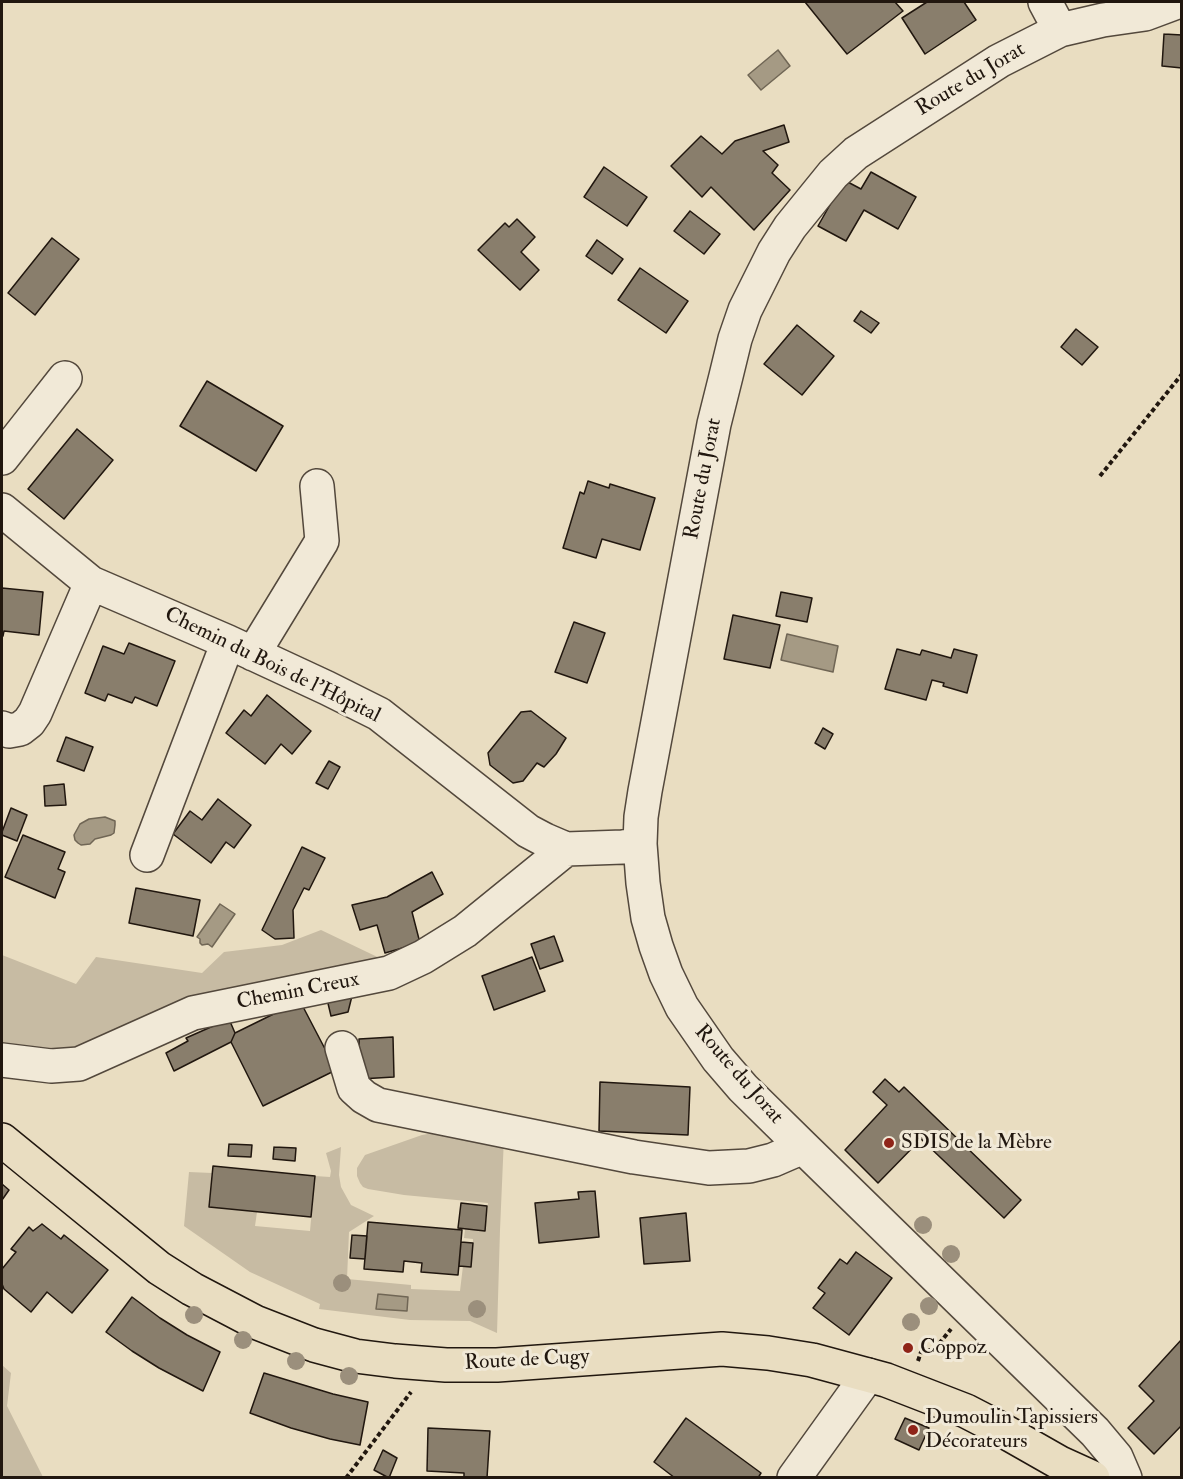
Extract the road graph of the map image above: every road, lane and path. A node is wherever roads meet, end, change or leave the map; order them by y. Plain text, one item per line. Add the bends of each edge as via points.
1 (1045, 2) edge
2 (1177, 2) edge
3 (1060, 30) junction
4 (1182, 374) edge
5 (65, 378) dead end
6 (2, 458) edge
7 (1100, 476) dead end
8 (317, 486) dead end
9 (2, 510) edge
10 (90, 583) junction
11 (241, 648) junction
12 (2, 728) edge
13 (640, 844) junction
14 (566, 849) junction
15 (147, 855) dead end
16 (342, 1048) dead end
17 (2, 1060) edge
18 (2, 1140) edge
19 (802, 1147) junction
20 (947, 1335) dead end
21 (917, 1362) dead end
22 (868, 1375) junction
23 (412, 1392) dead end
24 (346, 1478) edge
25 (794, 1478) edge
26 (1093, 1478) edge
27 (1125, 1478) edge

1 - 3 street
2 - 3 street, Route du Jorat via 1145,14
3 - 13 street, Route du Jorat via 999,61 856,153 833,174 790,227 759,280 735,339 714,424 645,791
4 - 7 path
5 - 6 street
8 - 11 street via 322,542
9 - 10 street, Chemin du Bois de l'Hôpital
10 - 11 street, Chemin du Bois de l'Hôpital
10 - 12 street via 35,713 20,729
11 - 14 street, Chemin du Bois de l'Hôpital via 379,714 528,831
11 - 15 street
13 - 14 street, Chemin du Bois de l'Hôpital
13 - 19 street, Route du Jorat via 648,918 666,974 682,1007 730,1074
14 - 17 street, Chemin Creux via 465,931 389,973 193,1013 79,1064 51,1066
16 - 19 street, Route du Jorat via 354,1088 378,1105 634,1157 709,1168 749,1166
18 - 22 main road, Route de Cugy via 159,1268 255,1322 355,1356 446,1365 497,1365 722,1349 812,1360
19 - 27 street, Route du Jorat via 1095,1432 1116,1457
20 - 21 path via 935,1347 921,1352
22 - 25 street
22 - 26 main road, Route de Cugy via 966,1411
23 - 24 path

